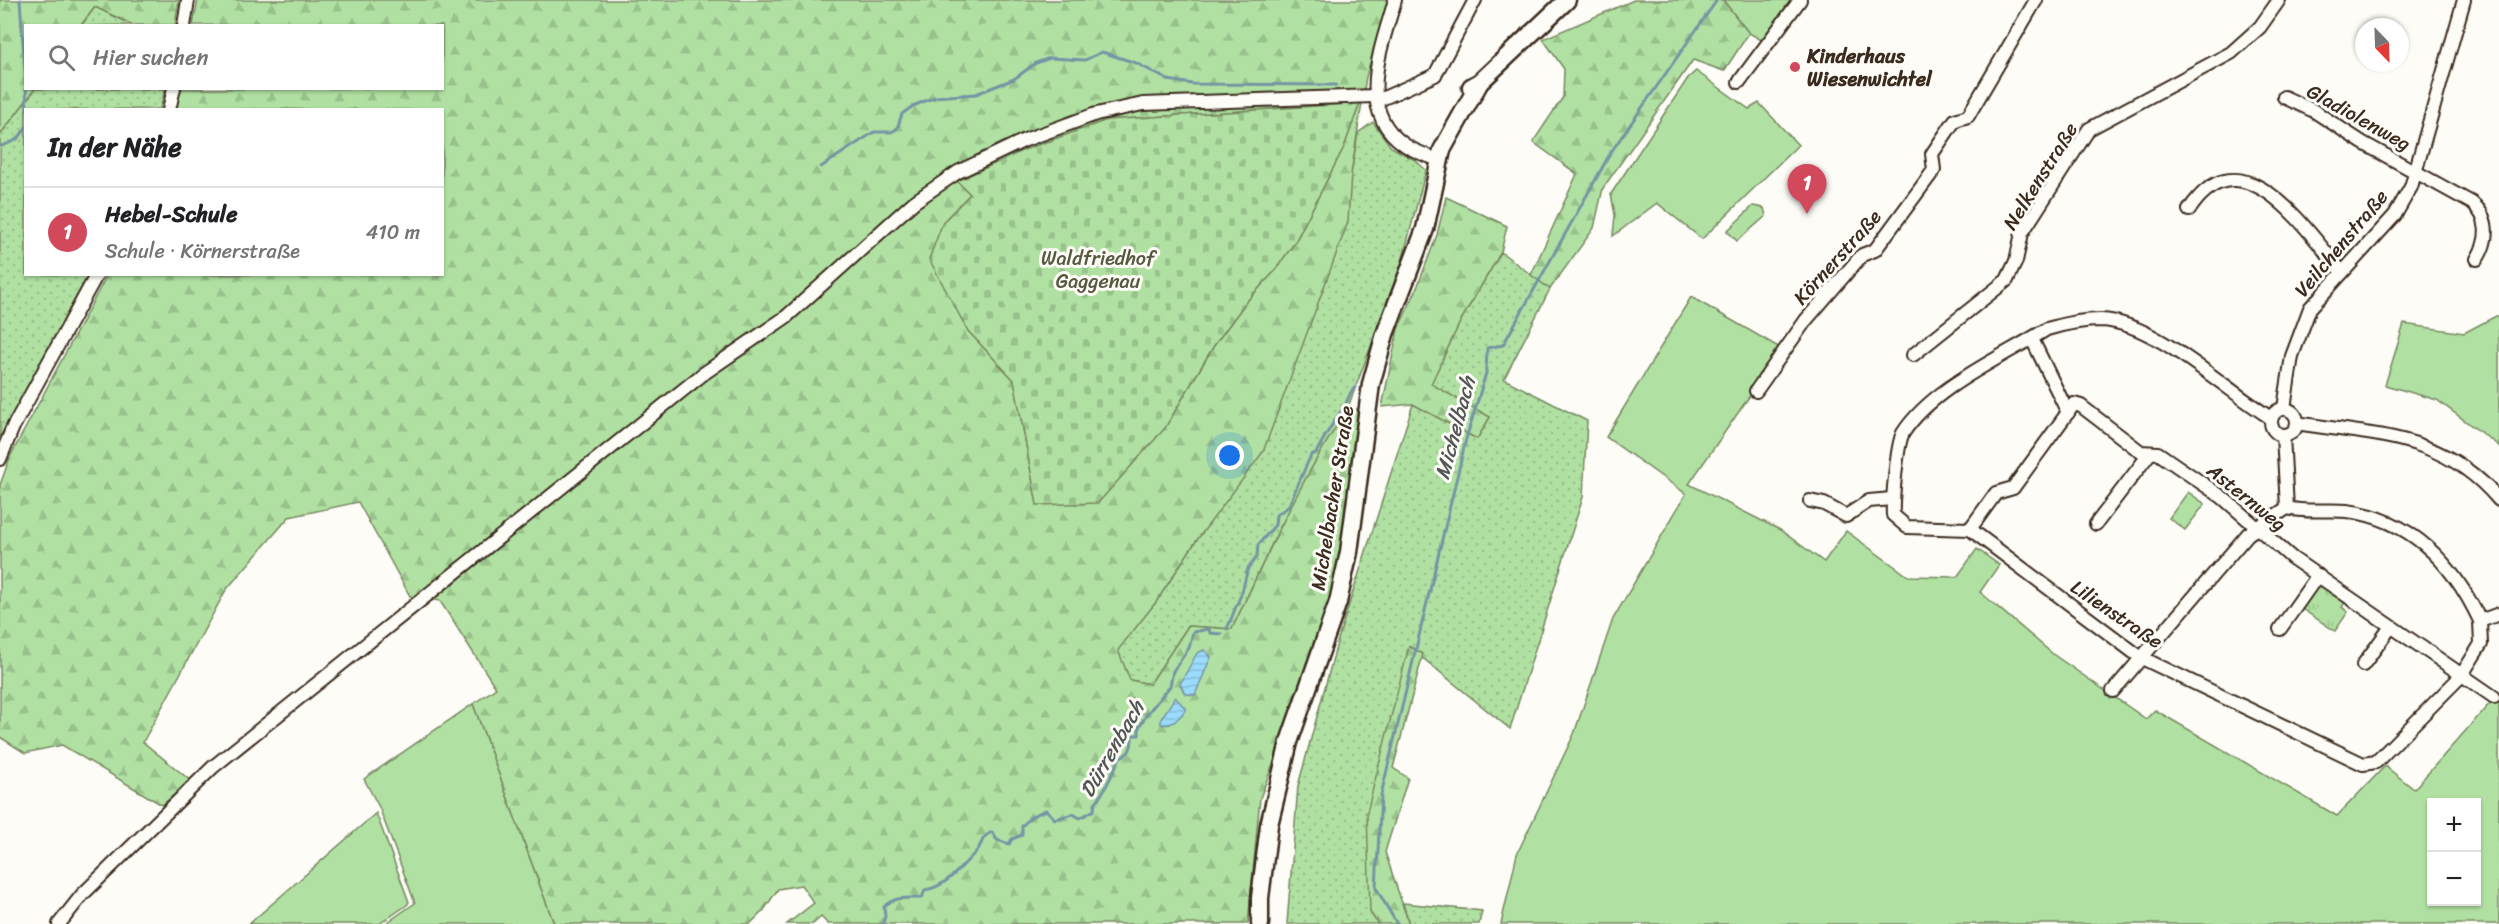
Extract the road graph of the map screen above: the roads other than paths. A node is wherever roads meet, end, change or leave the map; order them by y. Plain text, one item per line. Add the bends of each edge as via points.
1 (188, 0) edge
2 (1395, 0) edge
3 (1475, 0) edge
4 (1567, 0) edge
5 (1800, 0) edge
6 (2036, 0) edge
7 (2279, 0) edge
8 (2464, 0) edge
9 (184, 24) edge
10 (1739, 82) dead end
11 (174, 90) edge
12 (2284, 97) dead end
13 (1376, 98) junction
14 (169, 108) edge
15 (1440, 155) junction
16 (2415, 170) junction
17 (2189, 210) dead end
18 (2477, 259) dead end
19 (2342, 272) junction
20 (96, 276) edge
21 (2032, 339) junction
22 (1913, 354) dead end
23 (1756, 391) dead end
24 (2284, 408) junction
25 (2067, 413) junction
26 (2271, 418) junction
27 (2297, 423) junction
28 (2283, 435) junction
29 (2150, 453) junction
30 (0, 459) edge
31 (1892, 499) junction
32 (2499, 500) edge
33 (1810, 501) dead end
34 (2288, 508) junction
35 (2096, 524) dead end
36 (2255, 527) junction
37 (1970, 529) junction
38 (2318, 575) junction
39 (2499, 614) edge
40 (2480, 621) junction
41 (2390, 628) junction
42 (2280, 629) dead end
43 (2140, 657) junction
44 (2363, 665) dead end
45 (2461, 676) junction
46 (2113, 691) dead end
47 (2494, 697) dead end
48 (59, 924) edge
49 (1260, 924) edge

1 - 9 street
2 - 13 street via 1376,69
3 - 13 street via 1435,75
4 - 15 main road, Michelbacher Straße via 1480,82 1464,91 1440,137
5 - 10 street
6 - 23 street, Körnerstraße via 1968,116 1955,120 1932,154 1934,170 1875,250 1862,255 1806,320
7 - 22 street, Nelkenstraße via 2260,27 2231,53 2089,129 2022,233 2007,280
8 - 16 street, Veilchenstraße
11 - 14 street
12 - 16 street, Gladiolenweg
13 - 15 street via 1383,120 1395,137 1406,146
13 - 48 street via 1143,104 1096,114 1025,140 958,172 914,202 786,317 703,374 213,767 82,895
15 - 49 main road, Michelbacher Straße via 1425,229 1385,334 1371,384 1349,552 1338,602 1288,742 1269,825
16 - 18 street, Gladiolenweg via 2472,203 2482,214 2486,241
16 - 19 street, Veilchenstraße via 2411,187 2395,215
17 - 19 street via 2199,194 2223,182 2244,180 2261,185 2286,207
19 - 24 street, Veilchenstraße via 2310,308 2292,356
20 - 30 street via 13,427
21 - 25 street
21 - 26 street via 2066,323 2102,320 2126,325 2156,337
21 - 31 street via 1932,399 1902,435
24 - 26 street
24 - 27 street via 2294,413
25 - 29 street, Asternweg via 2074,404 2081,405 2141,452
25 - 37 street via 2013,488 1996,493
26 - 28 street via 2271,426
27 - 28 street via 2290,434
27 - 32 street via 2422,444 2457,462
28 - 34 street
29 - 35 street
29 - 36 street, Asternweg via 2158,453 2222,497
31 - 33 street via 1869,501 1846,516
31 - 37 street via 1893,515 1907,527
34 - 36 street
34 - 40 street via 2349,511 2405,530 2444,561 2461,583
36 - 38 street, Asternweg
36 - 43 street
37 - 43 street, Lilienstraße
38 - 41 street, Asternweg
38 - 42 street
39 - 40 street
40 - 45 street via 2481,644
41 - 44 street
41 - 45 street, Asternweg
43 - 45 street, Lilienstraße via 2363,764 2376,762
43 - 46 street
45 - 47 street, Asternweg

